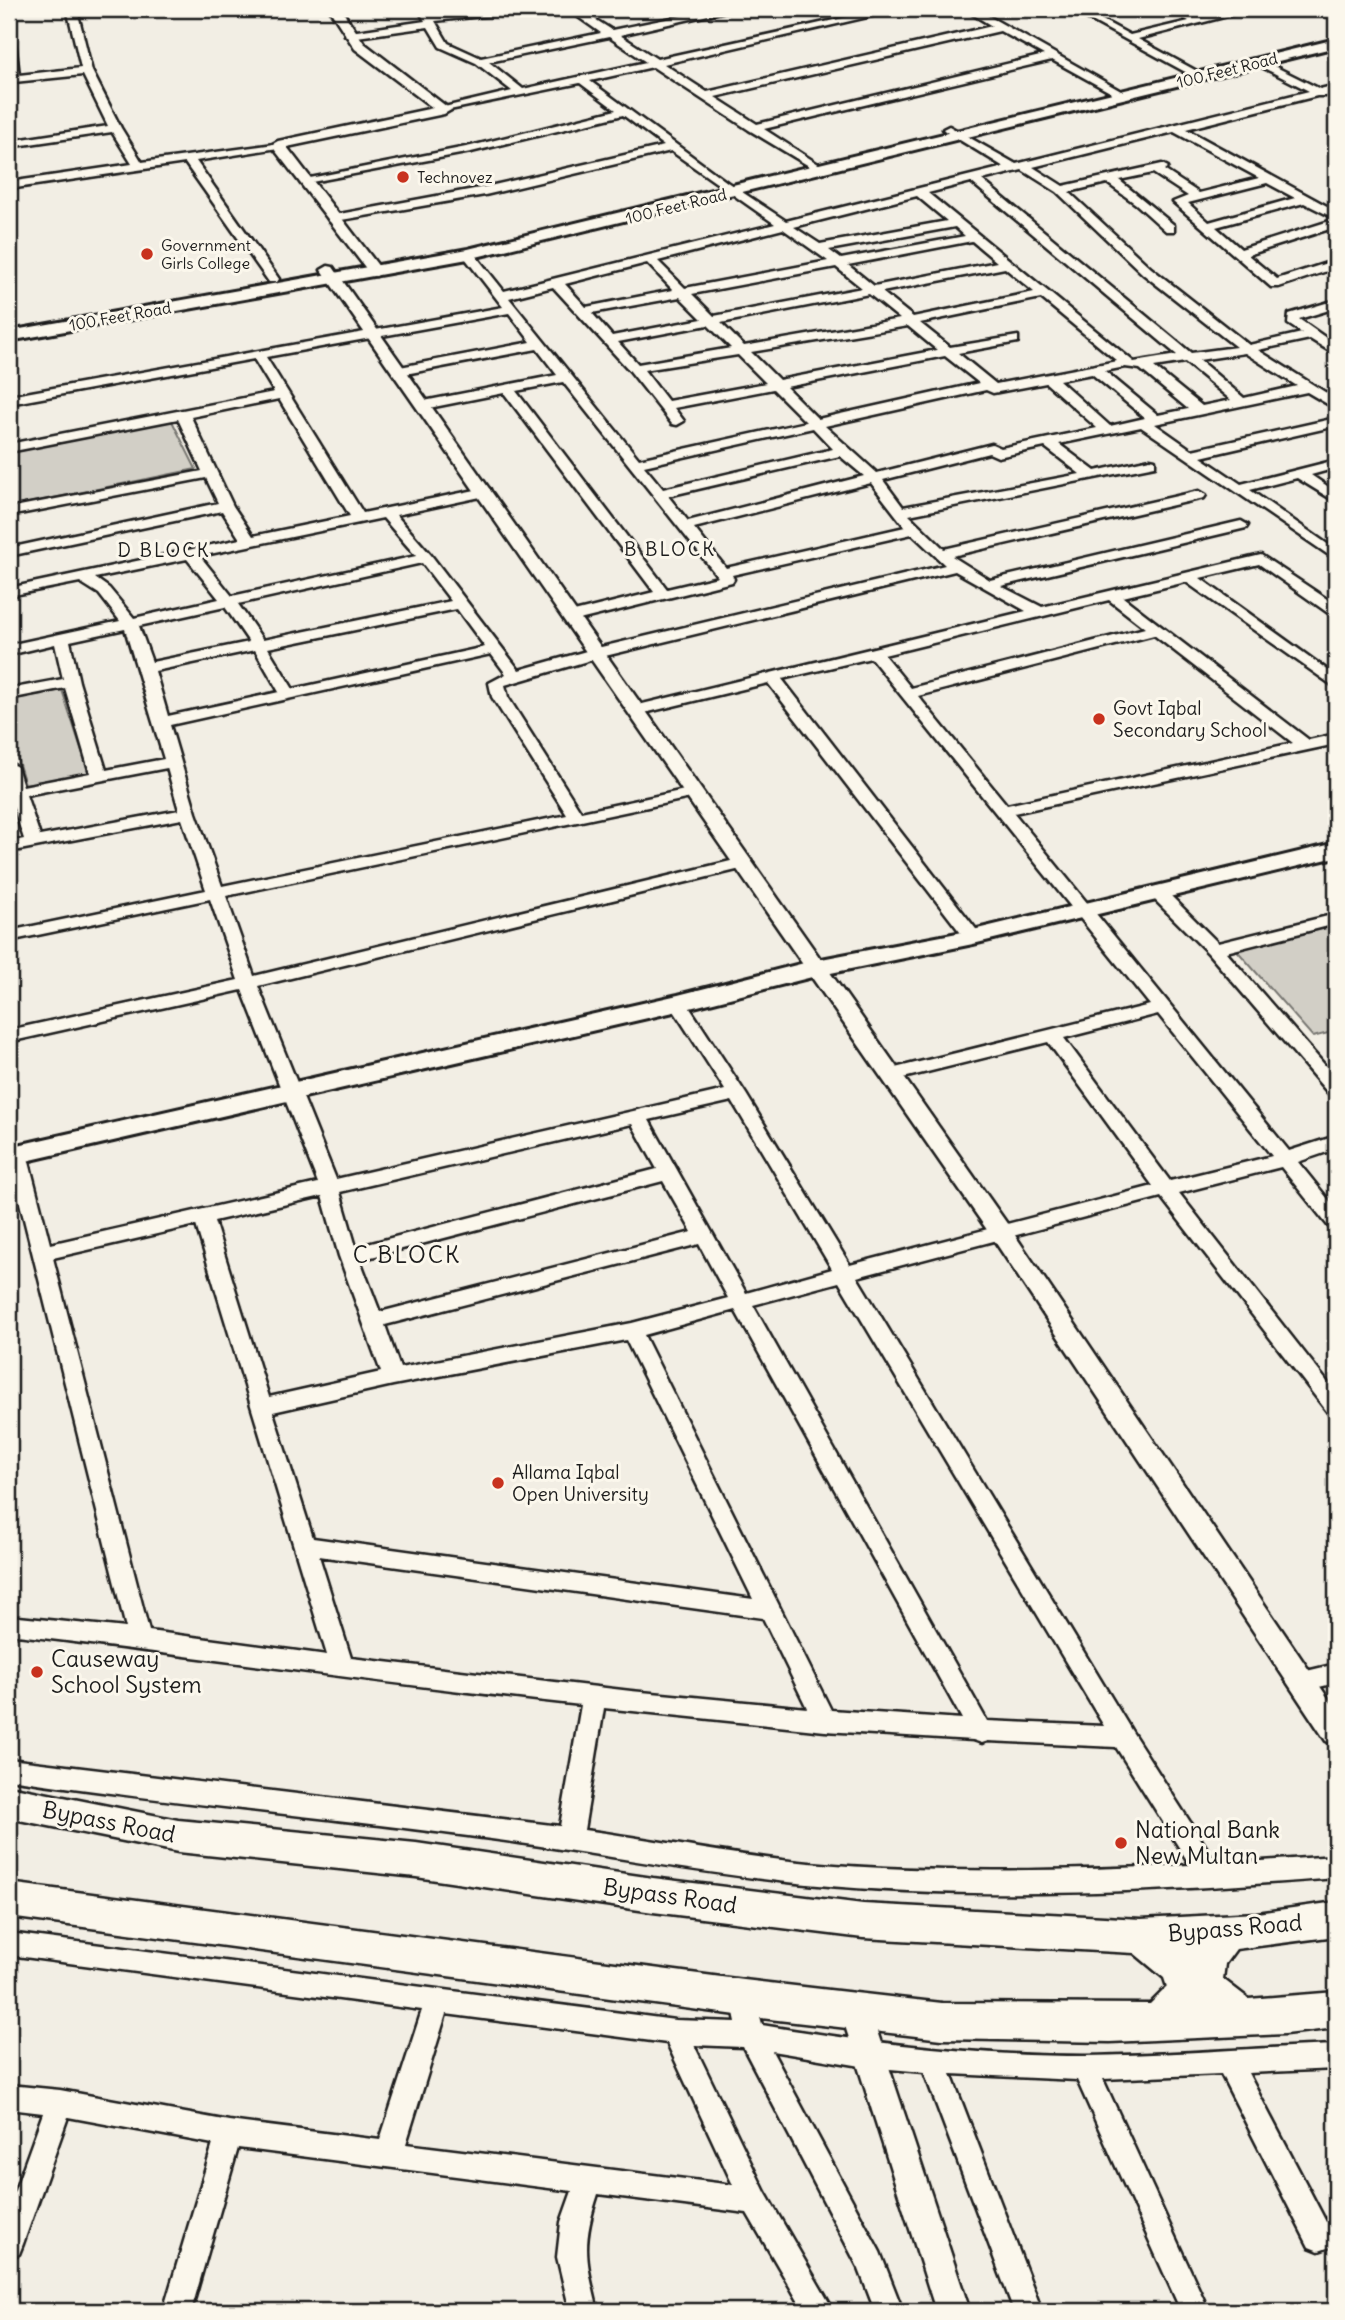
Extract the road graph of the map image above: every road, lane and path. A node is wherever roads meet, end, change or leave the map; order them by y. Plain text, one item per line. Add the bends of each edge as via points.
1 (81, 9) edge
2 (335, 9) edge
3 (520, 9) edge
4 (572, 9) edge
5 (661, 9) edge
6 (730, 9) edge
7 (845, 9) edge
8 (897, 9) edge
9 (969, 9) edge
10 (1074, 9) edge
11 (1175, 9) edge
12 (1250, 9) edge
13 (428, 17) edge
14 (860, 17) junction
15 (679, 19) junction
16 (1198, 21) junction
17 (1003, 27) junction
18 (9, 33) edge
19 (609, 34) junction
20 (350, 35) junction
21 (1336, 35) edge
22 (1130, 38) junction
23 (1336, 43) edge
24 (1054, 56) junction
25 (480, 61) junction
26 (656, 62) junction
27 (1260, 62) junction
28 (87, 71) junction
29 (1194, 73) junction
30 (581, 79) junction
31 (12, 80) edge
32 (1336, 88) edge
33 (1117, 92) junction
34 (1318, 92) junction
35 (521, 93) junction
36 (703, 96) junction
37 (1336, 101) edge
38 (444, 110) junction
39 (623, 112) junction
40 (115, 128) junction
41 (753, 128) junction
42 (1176, 128) junction
43 (954, 132) junction
44 (9, 144) edge
45 (278, 145) junction
46 (673, 147) junction
47 (188, 158) junction
48 (138, 165) junction
49 (815, 166) junction
50 (1019, 167) junction
51 (973, 178) junction
52 (1109, 179) junction
53 (1269, 179) junction
54 (305, 182) junction
55 (9, 186) edge
56 (729, 188) junction
57 (1061, 190) junction
58 (919, 192) junction
59 (1197, 197) junction
60 (1305, 199) junction
61 (1336, 216) edge
62 (334, 219) junction
63 (958, 223) junction
64 (1336, 223) edge
65 (783, 226) junction
66 (1208, 226) junction
67 (1170, 228) dead end
68 (976, 237) junction
69 (817, 248) junction
70 (468, 254) junction
71 (1238, 254) junction
72 (649, 259) junction
73 (838, 264) junction
74 (1008, 264) junction
75 (1336, 264) edge
76 (372, 267) junction
77 (332, 274) junction
78 (273, 279) junction
79 (556, 282) junction
80 (870, 290) junction
81 (684, 293) junction
82 (1044, 294) junction
83 (501, 296) junction
84 (1336, 304) edge
85 (511, 309) junction
86 (583, 311) junction
87 (714, 321) junction
88 (908, 322) junction
89 (9, 326) edge
90 (374, 334) junction
91 (1310, 335) junction
92 (9, 336) edge
93 (1013, 339) dead end
94 (610, 341) junction
95 (540, 344) junction
96 (1334, 347) edge
97 (1247, 349) junction
98 (744, 352) junction
99 (948, 354) junction
100 (258, 355) junction
101 (1188, 358) junction
102 (1127, 363) junction
103 (1143, 365) junction
104 (635, 368) junction
105 (1094, 369) junction
106 (400, 371) junction
107 (566, 377) junction
108 (1049, 378) junction
109 (778, 384) junction
110 (989, 385) junction
111 (1309, 388) junction
112 (508, 389) junction
113 (281, 395) junction
114 (9, 400) edge
115 (1242, 402) junction
116 (424, 405) junction
117 (1336, 405) edge
118 (665, 406) junction
119 (1200, 412) junction
120 (183, 415) junction
121 (677, 421) dead end
122 (1336, 422) edge
123 (817, 423) junction
124 (1151, 423) junction
125 (1108, 431) junction
126 (1048, 443) junction
127 (9, 448) edge
128 (843, 451) junction
129 (1190, 455) junction
130 (1150, 463) dead end
131 (635, 464) junction
132 (1336, 464) edge
133 (212, 473) junction
134 (1299, 473) junction
135 (1092, 476) junction
136 (875, 479) junction
137 (1241, 488) junction
138 (485, 492) junction
139 (659, 494) junction
140 (1199, 495) dead end
141 (1336, 498) edge
142 (226, 506) junction
143 (9, 512) edge
144 (900, 512) junction
145 (387, 514) junction
146 (359, 519) junction
147 (1241, 525) dead end
148 (685, 526) junction
149 (916, 529) junction
150 (250, 543) junction
151 (9, 552) edge
152 (942, 554) junction
153 (191, 555) junction
154 (1336, 556) edge
155 (426, 558) junction
156 (958, 566) junction
157 (722, 573) junction
158 (1188, 576) junction
159 (83, 578) junction
160 (988, 585) junction
161 (9, 592) edge
162 (1112, 595) junction
163 (664, 596) junction
164 (229, 600) junction
165 (460, 604) junction
166 (1336, 612) edge
167 (1041, 613) junction
168 (571, 617) junction
169 (130, 623) junction
170 (1156, 629) junction
171 (62, 640) junction
172 (261, 645) junction
173 (495, 649) junction
174 (9, 650) edge
175 (873, 652) junction
176 (597, 653) junction
177 (146, 668) junction
178 (515, 676) junction
179 (771, 676) junction
180 (71, 682) junction
181 (1336, 683) edge
182 (9, 694) edge
183 (288, 694) junction
184 (906, 694) junction
185 (636, 710) junction
186 (163, 722) junction
187 (1336, 739) edge
188 (1305, 746) junction
189 (172, 762) junction
190 (9, 767) edge
191 (99, 775) junction
192 (16, 792) junction
193 (694, 793) junction
194 (1002, 811) junction
195 (188, 813) junction
196 (577, 818) junction
197 (34, 843) junction
198 (9, 847) edge
199 (1336, 850) edge
200 (743, 863) junction
201 (1157, 892) junction
202 (217, 894) junction
203 (1085, 911) junction
204 (1336, 919) edge
205 (9, 936) edge
206 (973, 937) junction
207 (1214, 949) junction
208 (816, 968) junction
209 (248, 983) junction
210 (678, 1003) junction
211 (1164, 1007) junction
212 (9, 1036) edge
213 (1054, 1037) junction
214 (1336, 1060) edge
215 (1315, 1066) junction
216 (891, 1076) junction
217 (1336, 1090) edge
218 (289, 1091) junction
219 (737, 1094) junction
220 (637, 1116) junction
221 (1336, 1142) edge
222 (13, 1155) edge
223 (1286, 1159) junction
224 (667, 1173) junction
225 (329, 1187) junction
226 (1166, 1190) junction
227 (203, 1217) junction
228 (1336, 1222) edge
229 (1000, 1231) junction
230 (704, 1236) junction
231 (43, 1253) junction
232 (349, 1256) junction
233 (845, 1274) junction
234 (743, 1302) junction
235 (373, 1321) junction
236 (632, 1331) junction
237 (393, 1377) junction
238 (261, 1407) junction
239 (1336, 1408) edge
240 (303, 1545) junction
241 (768, 1610) junction
242 (9, 1625) edge
243 (140, 1639) junction
244 (342, 1667) junction
245 (1336, 1674) edge
246 (1302, 1681) junction
247 (594, 1699) junction
248 (825, 1721) junction
249 (982, 1733) junction
250 (1336, 1733) edge
251 (1123, 1737) junction
252 (9, 1769) edge
253 (9, 1802) edge
254 (570, 1838) junction
255 (1336, 1867) edge
256 (1211, 1876) junction
257 (9, 1900) edge
258 (1336, 1919) edge
259 (1227, 1931) junction
260 (1141, 1936) junction
261 (9, 1944) edge
262 (438, 1999) junction
263 (855, 2010) junction
264 (1336, 2010) edge
265 (748, 2016) junction
266 (1245, 2018) junction
267 (1157, 2022) junction
268 (675, 2032) junction
269 (867, 2055) junction
270 (1336, 2057) edge
271 (933, 2061) junction
272 (1229, 2064) junction
273 (1084, 2068) junction
274 (9, 2097) edge
275 (60, 2103) junction
276 (229, 2134) junction
277 (389, 2156) junction
278 (588, 2182) junction
279 (755, 2201) junction
280 (1336, 2232) edge
281 (9, 2244) edge
282 (177, 2311) edge
283 (583, 2311) edge
284 (820, 2311) edge
285 (889, 2311) edge
286 (953, 2311) edge
287 (1028, 2311) edge
288 (1195, 2311) edge

1 - 28 street via 73,13
2 - 20 street
3 - 13 street
4 - 19 street
5 - 15 street
6 - 15 street
7 - 14 street
8 - 14 street
9 - 17 street
10 - 22 street
11 - 16 street
12 - 16 street
13 - 20 street
13 - 25 street via 444,45
14 - 26 street
15 - 19 street
16 - 22 street
17 - 24 street
17 - 36 street
18 - 31 street
19 - 25 street
19 - 26 street
20 - 38 street
21 - 29 main road, 100 Feet Road
22 - 29 street
23 - 27 main road, 100 Feet Road
24 - 33 street
24 - 41 street
25 - 35 street
26 - 30 street
26 - 36 street
27 - 29 main road, 100 Feet Road
27 - 34 street
28 - 31 street
28 - 40 street
29 - 33 main road, 100 Feet Road
30 - 35 street
30 - 39 street
32 - 34 street
33 - 43 main road, 100 Feet Road
34 - 37 street
34 - 42 street
35 - 38 street
36 - 41 street
38 - 45 street
39 - 46 street
39 - 54 street
40 - 44 street
40 - 48 street
41 - 49 street
42 - 50 street
42 - 53 street
43 - 49 main road, 100 Feet Road
43 - 50 street
45 - 47 street
45 - 54 street
46 - 56 street
46 - 62 street via 485,191
47 - 48 street
47 - 78 street
48 - 55 street
49 - 56 main road, 100 Feet Road
50 - 51 street
50 - 57 street
51 - 58 street
51 - 101 street
52 - 57 street
52 - 59 street via 1159,168
52 - 67 street
53 - 59 street
53 - 60 street
54 - 62 street
56 - 65 street
56 - 70 main road, 100 Feet Road
56 - 76 main road, 100 Feet Road
57 - 97 street via 1147,271
58 - 63 street
58 - 65 street
59 - 66 street via 1179,202
60 - 61 street
60 - 66 street
62 - 76 street
63 - 68 street
63 - 69 street
64 - 71 street
65 - 69 street
65 - 72 street
66 - 71 street
68 - 73 street
68 - 74 street
69 - 73 street
70 - 76 main road, 100 Feet Road
70 - 83 street
71 - 75 street via 1275,284
72 - 79 street
72 - 81 street
73 - 80 street
73 - 81 street
74 - 80 street
74 - 82 street
76 - 77 main road, 100 Feet Road
77 - 78 main road, 100 Feet Road
77 - 90 street
77 - 92 main road, 100 Feet Road
78 - 89 main road, 100 Feet Road
79 - 83 street
79 - 86 street
80 - 87 street
80 - 88 street
81 - 86 street
81 - 87 street
82 - 88 street
82 - 102 street
83 - 85 street
84 - 91 street via 1293,317
85 - 90 street
85 - 95 street
86 - 94 street
87 - 94 street
87 - 98 street
88 - 98 street
88 - 99 street
90 - 100 street
90 - 106 street
91 - 96 street
91 - 97 street
93 - 99 street
94 - 104 street
95 - 106 street
95 - 107 street
97 - 101 street
97 - 111 street
98 - 104 street
98 - 109 street
99 - 109 street
99 - 110 street
100 - 113 street
100 - 114 street
101 - 103 street
101 - 115 street
102 - 103 street
102 - 105 street
103 - 119 street
104 - 118 street
105 - 108 street
105 - 124 street
106 - 116 street
107 - 112 street
107 - 131 street
108 - 110 street via 993,389
108 - 125 street
109 - 118 street
109 - 123 street
110 - 123 street
111 - 115 street
111 - 117 street
112 - 116 street
112 - 163 street
113 - 120 street
113 - 146 street
115 - 119 street
116 - 138 street
118 - 121 street
119 - 124 street
120 - 127 street
120 - 133 street
122 - 129 street
123 - 128 street
123 - 131 street
124 - 125 street
124 - 129 street
125 - 126 street
126 - 135 street
126 - 136 street via 998,453 992,448
128 - 136 street
128 - 139 street
129 - 137 street
130 - 135 street
131 - 139 street
132 - 134 street
133 - 142 street
133 - 143 street
134 - 137 street
134 - 141 street
135 - 144 street
136 - 144 street
136 - 148 street
137 - 154 street
138 - 145 street
138 - 168 street
139 - 148 street
140 - 152 street
142 - 150 street
142 - 151 street
144 - 149 street
145 - 146 street
145 - 155 street
146 - 150 street
147 - 160 street
148 - 157 street
149 - 152 street
149 - 157 street
150 - 153 street
152 - 156 street
153 - 159 street
153 - 164 street
155 - 164 street
155 - 165 street
156 - 160 street
156 - 176 street
157 - 163 street via 727,579
158 - 162 street
158 - 166 street via 1261,559
158 - 181 street
159 - 161 street
159 - 169 street via 104,591
160 - 167 street
162 - 167 street
162 - 170 street
163 - 168 street
164 - 169 street
164 - 172 street
165 - 172 street
165 - 173 street
167 - 175 street
168 - 176 street
169 - 171 street
169 - 177 street
170 - 184 street
170 - 188 street
171 - 174 street
171 - 180 street
172 - 177 street
172 - 183 street
173 - 178 street
173 - 183 street
175 - 179 street
175 - 184 street
176 - 178 street
176 - 185 street
177 - 186 street
178 - 196 street via 497,683 496,689
179 - 185 street
179 - 206 street
180 - 182 street
180 - 191 street
183 - 186 street
184 - 194 street
185 - 193 street
186 - 189 street
187 - 188 street
188 - 194 street
189 - 191 street
189 - 195 street
190 - 192 street
191 - 192 street
192 - 197 street
193 - 196 street
193 - 200 street
194 - 203 street
195 - 197 street
195 - 202 street
196 - 202 street
197 - 198 street
199 - 201 main road
200 - 208 street
200 - 209 street
201 - 203 main road
201 - 207 street
202 - 205 street
202 - 209 street
203 - 206 main road
203 - 211 street
204 - 207 street
206 - 208 main road
207 - 215 street
208 - 210 main road
208 - 216 street
209 - 212 street
209 - 218 street
210 - 218 main road
210 - 219 street
211 - 213 street
211 - 223 street
213 - 216 street
213 - 226 street
214 - 215 street
215 - 217 street
216 - 229 street
218 - 222 main road
218 - 225 street
219 - 220 street
219 - 233 street
220 - 224 street
220 - 225 street
221 - 223 street
222 - 231 street
223 - 226 street
223 - 228 street
224 - 230 street
224 - 232 street
225 - 227 street
225 - 232 street
226 - 229 street
226 - 239 street
227 - 231 street
227 - 238 street
229 - 233 street
229 - 246 street
230 - 234 street
230 - 235 street
231 - 243 street
232 - 235 street
233 - 234 street
233 - 251 street
234 - 236 street
234 - 249 street
235 - 237 street
236 - 237 street
236 - 241 street
237 - 238 street
238 - 240 street
240 - 241 street
240 - 244 street
241 - 248 street
242 - 243 street
243 - 244 street
244 - 247 street
245 - 246 street
246 - 250 street
247 - 248 street
247 - 254 street
248 - 249 street
249 - 251 street
251 - 256 street
252 - 254 street
253 - 260 main road, Bypass Road via 178,1836 416,1860 863,1921
254 - 256 street via 680,1858 838,1876 1019,1882
255 - 256 street
257 - 265 main road
258 - 259 main road, Bypass Road
259 - 260 main road, Bypass Road
259 - 266 main road via 1206,1958 1202,1980 1214,2001
260 - 267 main road via 1178,1964 1187,1983 1183,2000
261 - 262 street
262 - 268 street
262 - 277 street
263 - 265 main road
263 - 267 main road via 942,2021
263 - 269 street
264 - 266 main road
265 - 268 street
265 - 269 street
265 - 285 street via 775,2085 870,2262
266 - 267 main road
268 - 279 street
269 - 271 street
269 - 286 street
270 - 272 street
271 - 273 street
271 - 287 street
272 - 273 street
272 - 280 street via 1319,2237
273 - 288 street
274 - 275 street
275 - 276 street
275 - 281 street
276 - 277 street
276 - 282 street
277 - 278 street
278 - 279 street
278 - 283 street via 575,2222 571,2257
279 - 284 street

